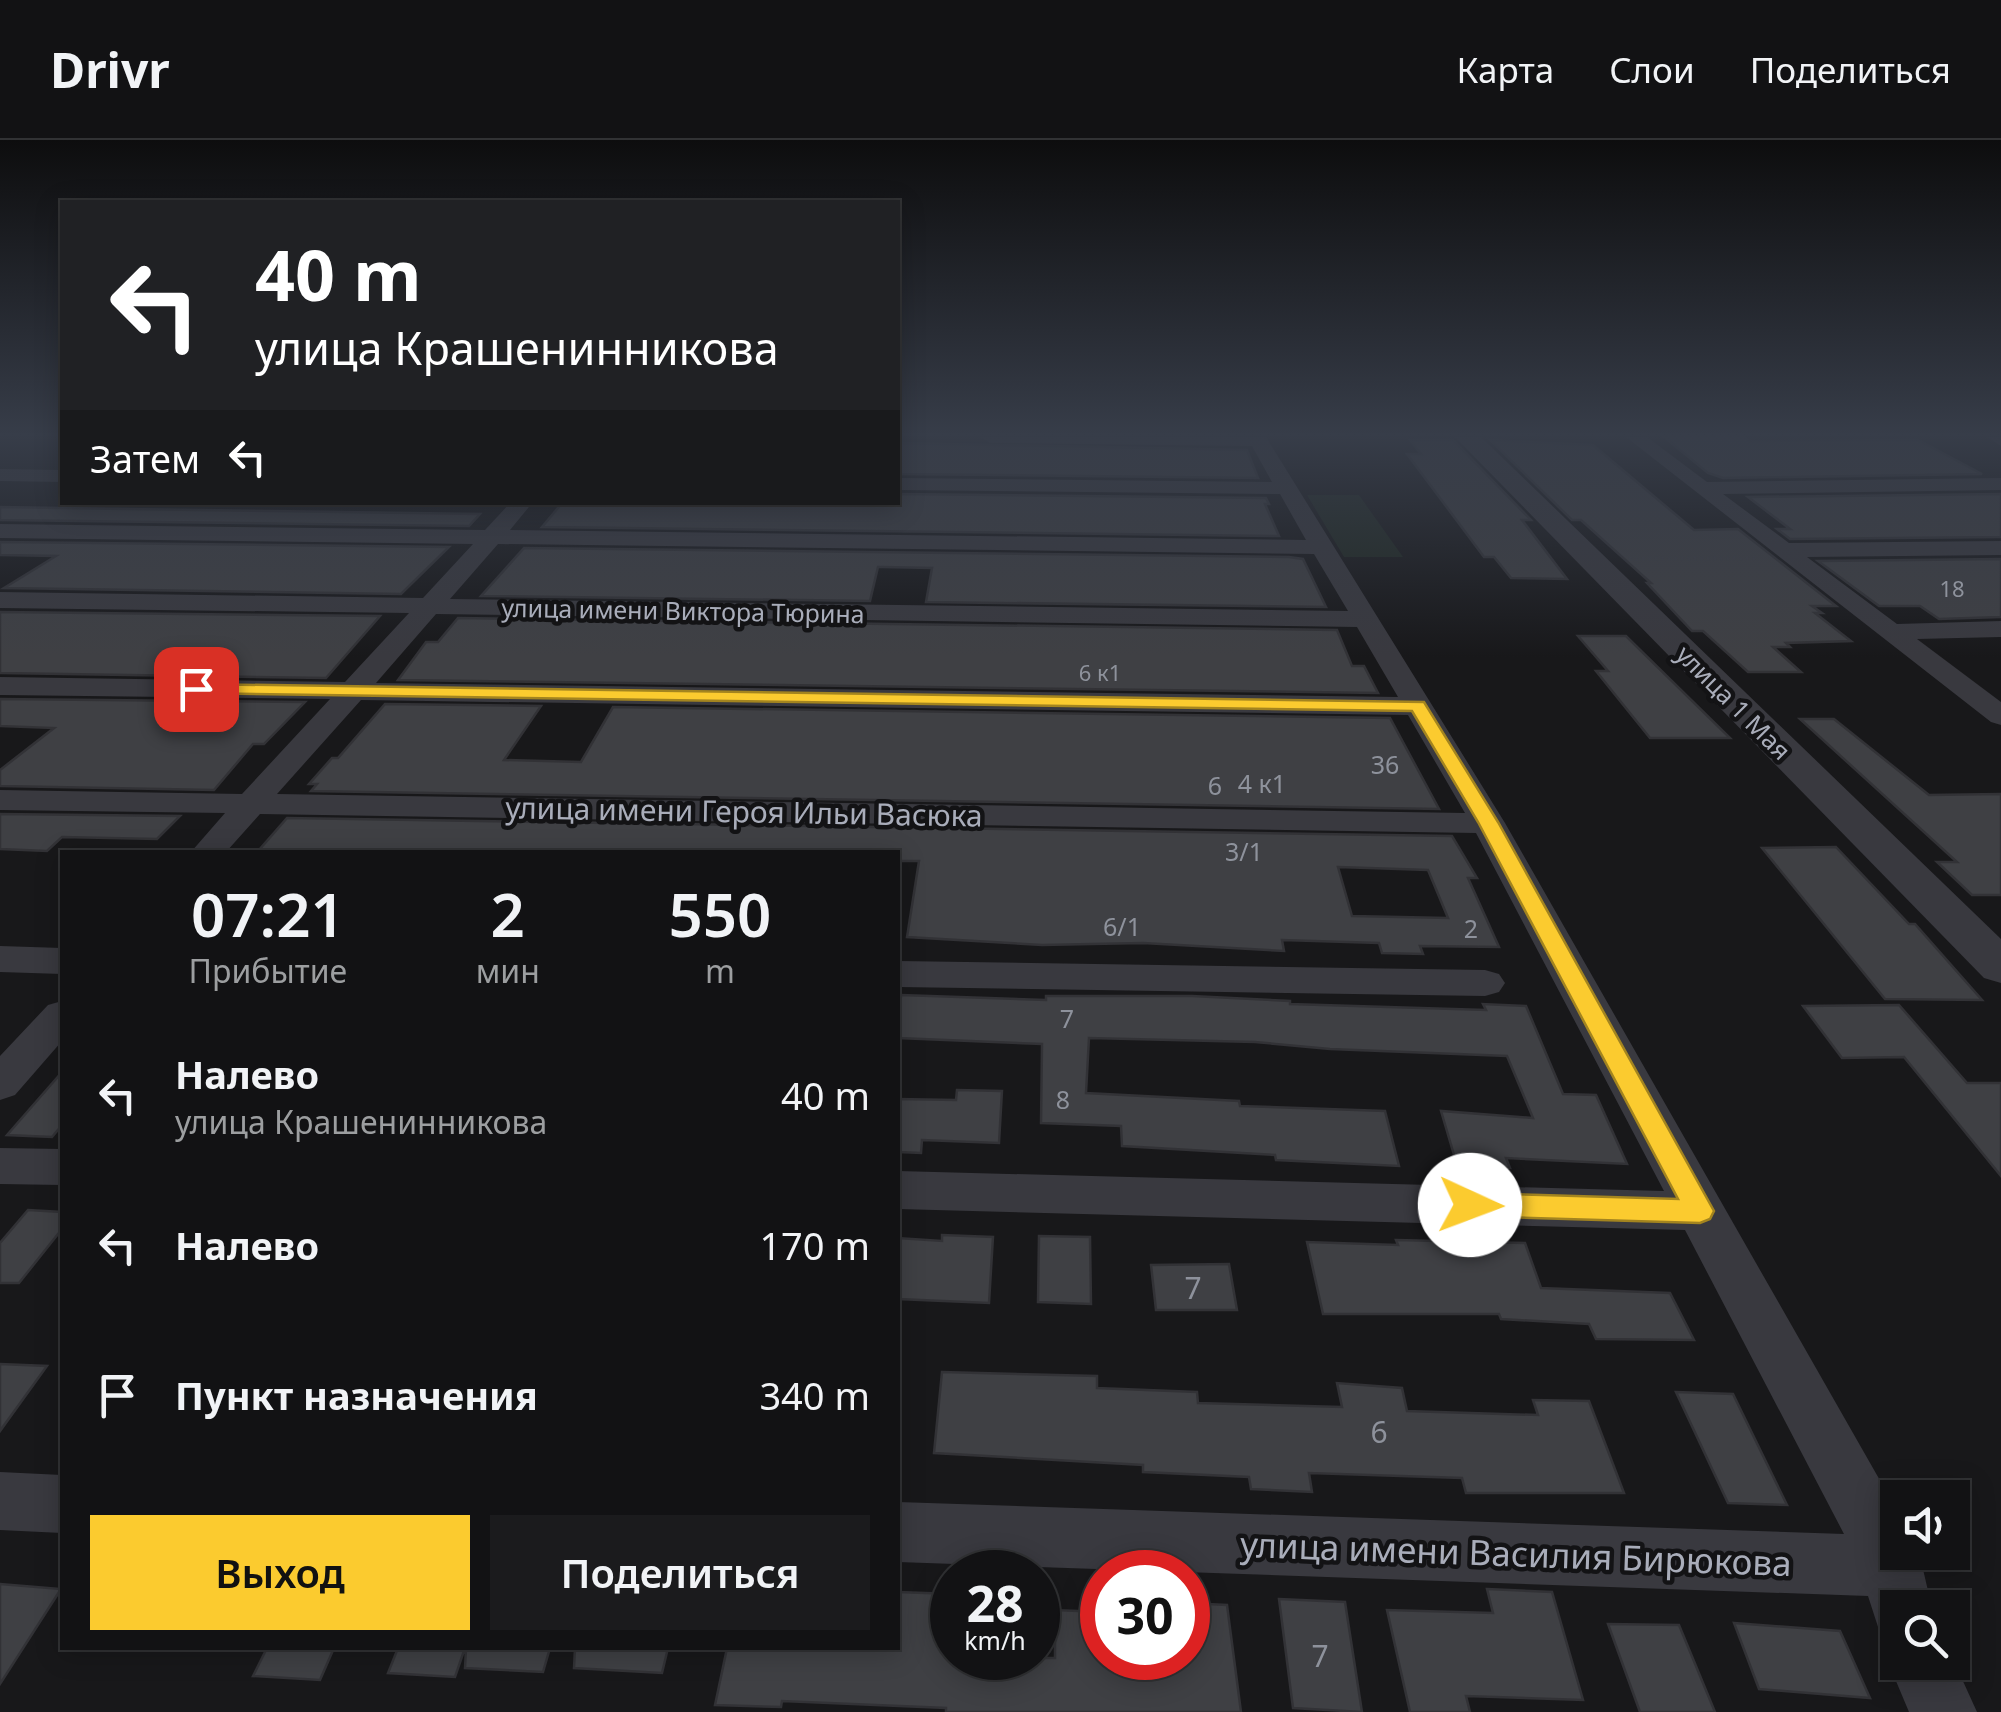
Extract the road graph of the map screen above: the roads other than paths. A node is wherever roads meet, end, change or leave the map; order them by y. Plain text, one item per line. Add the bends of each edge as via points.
1 (516, 510) edge
2 (1301, 510) edge
3 (1542, 510) edge
4 (1735, 510) edge
5 (0, 531) edge
6 (494, 535) junction
7 (1322, 546) junction
8 (2001, 548) edge
9 (1793, 554) junction
10 (0, 600) edge
11 (430, 606) junction
12 (1366, 619) junction
13 (2001, 630) edge
14 (1891, 632) junction
15 (0, 686) edge
16 (354, 691) junction
17 (1418, 706) junction
18 (2001, 716) edge
19 (0, 800) edge
20 (252, 804) junction
21 (1488, 822) junction
22 (210, 850) edge
23 (0, 959) edge
24 (60, 960) edge
25 (2001, 967) edge
26 (900, 974) edge
27 (1484, 984) dead end
28 (60, 1016) edge
29 (0, 1084) edge
30 (0, 1166) edge
31 (60, 1167) edge
32 (900, 1190) edge
33 (1700, 1211) junction
34 (0, 1502) edge
35 (60, 1504) edge
36 (900, 1532) edge
37 (1898, 1587) edge
38 (1930, 1680) edge
39 (1944, 1712) edge

1 - 6 street
2 - 7 street
3 - 25 street, улица 1 Мая
4 - 9 street
5 - 6 street
6 - 7 street
6 - 11 street
7 - 12 street
8 - 9 street
9 - 14 street
10 - 11 street, улица имени Виктора Тюрина
11 - 12 street, улица имени Виктора Тюрина
11 - 16 street
12 - 17 street
13 - 14 street
14 - 18 street
15 - 16 street
16 - 17 street
16 - 20 street
17 - 21 street
19 - 20 street, улица имени Героя Ильи Васюка
20 - 21 street, улица имени Героя Ильи Васюка
20 - 22 street
21 - 33 street
23 - 24 street
26 - 27 street
28 - 29 street
30 - 31 street
32 - 33 street
33 - 37 street
34 - 35 street
36 - 37 street, улица имени Василия Бирюкова
38 - 39 street

